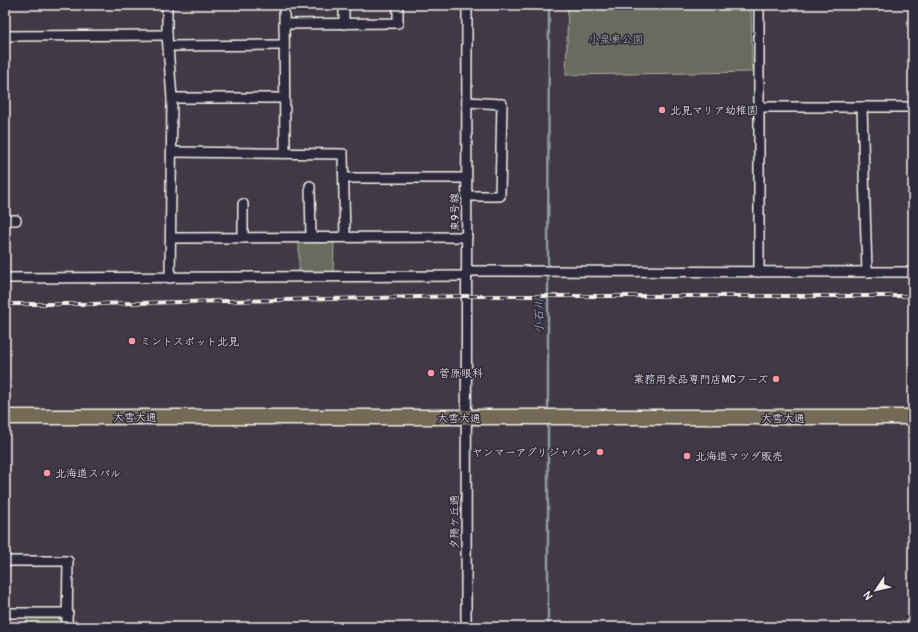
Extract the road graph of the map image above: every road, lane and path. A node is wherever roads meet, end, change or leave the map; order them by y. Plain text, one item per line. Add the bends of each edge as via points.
1 (167, 5) edge
2 (284, 5) edge
3 (344, 5) edge
4 (398, 5) edge
5 (467, 5) edge
6 (759, 5) edge
7 (284, 24) junction
8 (344, 24) junction
9 (167, 35) junction
10 (5, 36) edge
11 (169, 46) junction
12 (284, 46) junction
13 (172, 98) junction
14 (284, 98) junction
15 (467, 102) junction
16 (760, 107) junction
17 (862, 107) junction
18 (913, 107) edge
19 (172, 152) junction
20 (284, 152) junction
21 (344, 178) junction
22 (466, 178) junction
23 (310, 186) dead end
24 (466, 196) junction
25 (242, 204) dead end
26 (5, 220) edge
27 (16, 220) dead end
28 (311, 237) junction
29 (345, 237) junction
30 (467, 237) junction
31 (171, 238) junction
32 (243, 238) junction
33 (759, 272) junction
34 (866, 272) junction
35 (913, 272) edge
36 (467, 274) junction
37 (5, 278) edge
38 (170, 278) junction
39 (5, 417) edge
40 (913, 417) edge
41 (466, 418) junction
42 (5, 561) edge
43 (5, 613) edge
44 (68, 613) junction
45 (67, 627) edge
46 (466, 627) edge

1 - 9 street
2 - 7 street
3 - 8 street
4 - 8 street via 398,23
5 - 15 street, 東9号線
6 - 16 street
7 - 8 street
7 - 12 street
9 - 10 street
9 - 11 street
11 - 12 street
11 - 13 street
12 - 14 street
13 - 14 street
13 - 19 street
14 - 20 street
15 - 22 street, 東9号線
15 - 24 street via 502,104 500,196
16 - 17 street
16 - 33 street
17 - 18 street
17 - 34 street
19 - 20 street
19 - 31 street
20 - 21 street via 343,154
21 - 22 street
21 - 29 street
22 - 24 street, 東9号線
23 - 28 street
24 - 30 street, 東9号線
25 - 32 street
26 - 27 street
28 - 29 street
28 - 32 street
29 - 30 street
30 - 36 street, 東9号線
31 - 32 street
31 - 38 street
33 - 34 street
33 - 36 street
34 - 35 street
36 - 38 street
36 - 41 street, 東9号線
37 - 38 street
39 - 41 highway, 大雪大通
40 - 41 highway, 大雪大通
41 - 46 street, 夕陽ケ丘通
42 - 44 street via 68,561
43 - 44 street
44 - 45 street

